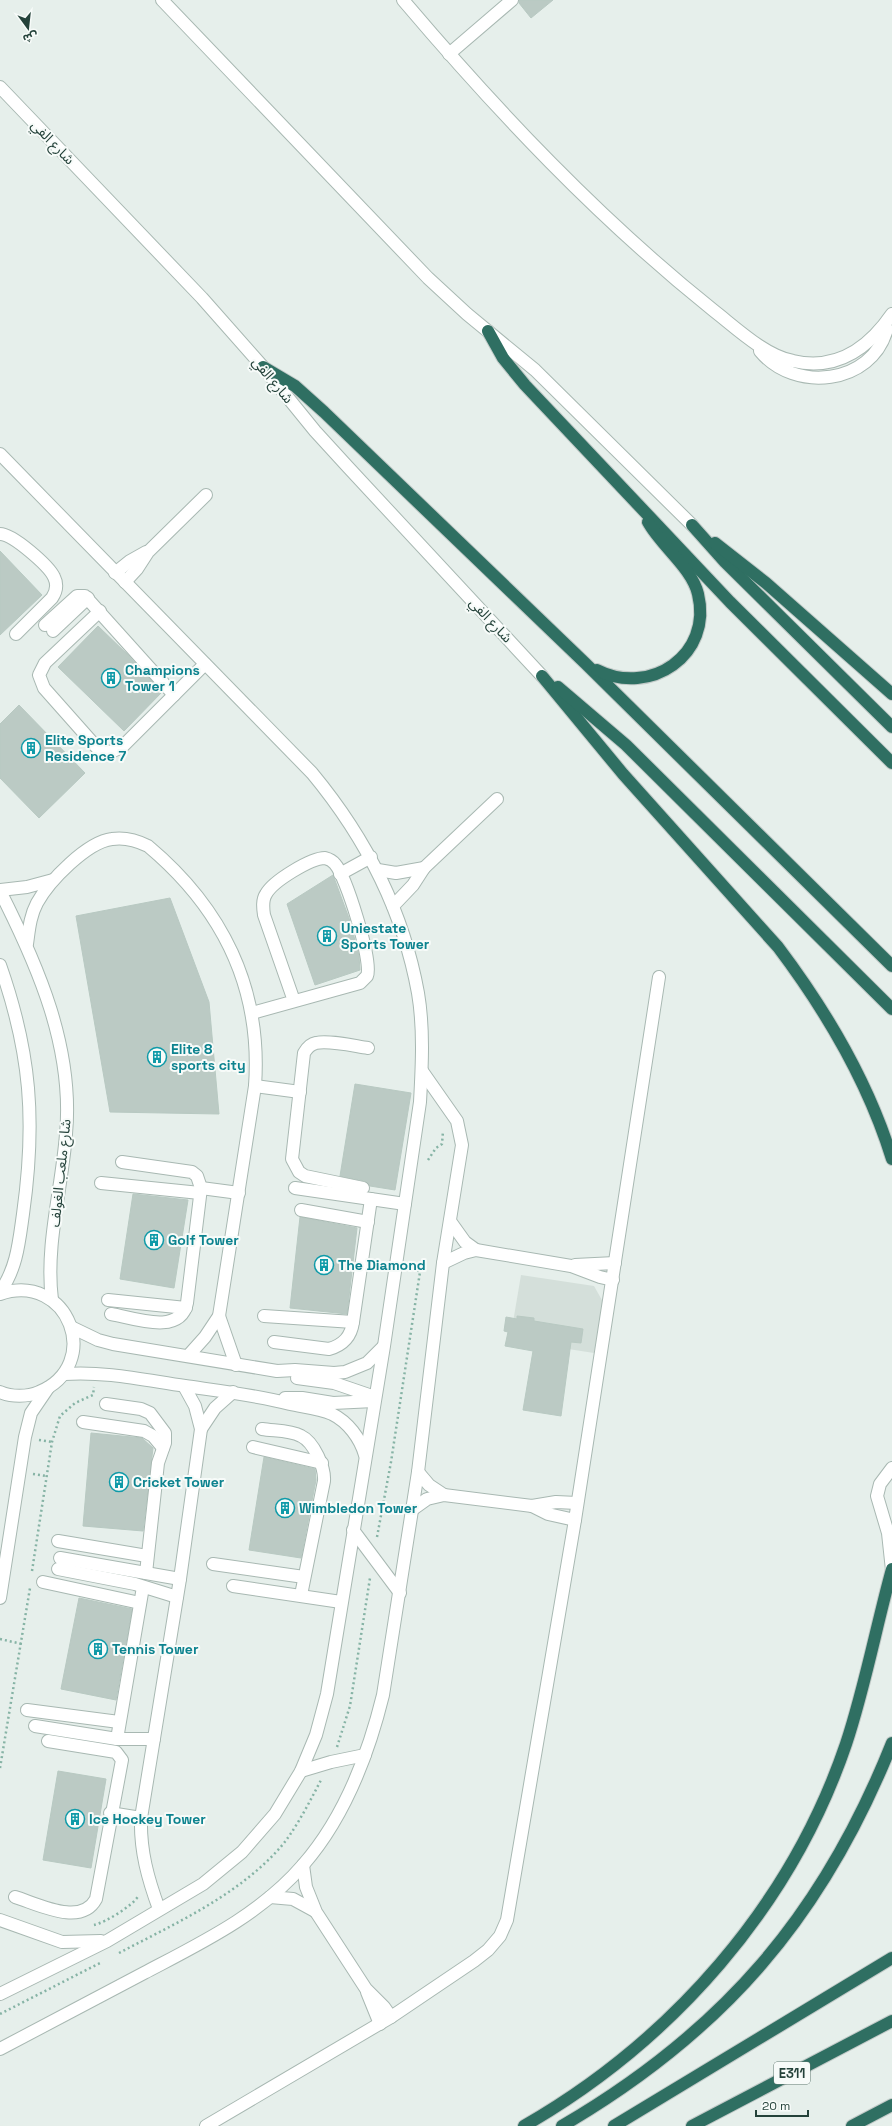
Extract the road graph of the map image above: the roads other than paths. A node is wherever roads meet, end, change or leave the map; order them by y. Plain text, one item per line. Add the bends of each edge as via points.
1 (162, 0) edge
2 (403, 0) edge
3 (512, 0) edge
4 (449, 54) junction
5 (0, 88) edge
6 (892, 315) edge
7 (488, 331) junction
8 (264, 367) junction
9 (2, 459) edge
10 (206, 495) dead end
11 (639, 505) junction
12 (692, 525) junction
13 (0, 534) edge
14 (148, 552) junction
15 (115, 572) junction
16 (125, 582) junction
17 (100, 611) junction
18 (49, 628) dead end
19 (16, 634) dead end
20 (205, 664) junction
21 (585, 664) junction
22 (542, 676) junction
23 (892, 694) edge
24 (174, 695) junction
25 (892, 727) edge
26 (892, 763) edge
27 (497, 799) dead end
28 (371, 857) junction
29 (424, 868) junction
30 (378, 870) junction
31 (340, 874) junction
32 (53, 880) junction
33 (0, 891) edge
34 (393, 906) junction
35 (27, 944) junction
36 (0, 965) edge
37 (892, 966) edge
38 (659, 977) dead end
39 (294, 1001) junction
40 (892, 1009) edge
41 (252, 1013) junction
42 (368, 1048) dead end
43 (422, 1071) junction
44 (255, 1086) junction
45 (300, 1092) junction
46 (892, 1159) edge
47 (122, 1162) dead end
48 (101, 1183) dead end
49 (295, 1188) dead end
50 (362, 1188) dead end
51 (200, 1191) junction
52 (239, 1193) junction
53 (371, 1199) junction
54 (405, 1204) junction
55 (301, 1210) dead end
56 (450, 1221) junction
57 (368, 1222) junction
58 (476, 1250) junction
59 (443, 1263) junction
60 (615, 1263) junction
61 (572, 1266) junction
62 (613, 1280) junction
63 (0, 1293) edge
64 (52, 1300) junction
65 (108, 1300) dead end
66 (186, 1308) junction
67 (111, 1314) dead end
68 (219, 1316) junction
69 (264, 1316) dead end
70 (353, 1322) junction
71 (71, 1327) junction
72 (274, 1342) dead end
73 (384, 1346) junction
74 (188, 1356) junction
75 (236, 1365) junction
76 (278, 1371) junction
77 (64, 1374) junction
78 (184, 1386) junction
79 (48, 1388) junction
80 (0, 1392) edge
81 (233, 1392) junction
82 (374, 1399) junction
83 (278, 1400) junction
84 (106, 1404) dead end
85 (83, 1422) dead end
86 (201, 1429) junction
87 (262, 1429) dead end
88 (254, 1447) dead end
89 (163, 1448) junction
90 (366, 1457) junction
91 (322, 1463) junction
92 (892, 1468) edge
93 (418, 1472) junction
94 (444, 1495) junction
95 (577, 1503) junction
96 (532, 1506) junction
97 (412, 1509) junction
98 (575, 1520) junction
99 (353, 1530) junction
100 (58, 1541) dead end
101 (147, 1556) junction
102 (213, 1564) dead end
103 (892, 1570) edge
104 (146, 1573) junction
105 (304, 1577) junction
106 (180, 1579) junction
107 (43, 1582) dead end
108 (233, 1586) dead end
109 (143, 1587) junction
110 (400, 1593) junction
111 (301, 1595) junction
112 (177, 1597) junction
113 (0, 1598) edge
114 (341, 1602) junction
115 (140, 1603) junction
116 (27, 1710) dead end
117 (120, 1722) junction
118 (35, 1726) dead end
119 (154, 1738) junction
120 (117, 1739) junction
121 (48, 1741) dead end
122 (892, 1743) edge
123 (365, 1755) junction
124 (301, 1771) junction
125 (110, 1813) junction
126 (141, 1818) junction
127 (303, 1865) junction
128 (15, 1897) dead end
129 (270, 1897) junction
130 (159, 1909) junction
131 (316, 1912) junction
132 (0, 1920) edge
133 (106, 1941) junction
134 (892, 1958) edge
135 (366, 1989) junction
136 (0, 1994) edge
137 (391, 2017) junction
138 (892, 2020) edge
139 (380, 2024) junction
140 (0, 2049) edge
141 (892, 2105) edge
142 (206, 2126) edge
143 (524, 2126) edge
144 (562, 2126) edge
145 (614, 2126) edge
146 (692, 2126) edge
147 (852, 2126) edge

1 - 7 street via 428,278
2 - 4 street
3 - 4 street
4 - 6 street via 483,94 574,188 671,276 751,339 779,368 798,377 840,376 874,353 886,334
5 - 8 street, شارع الفي via 202,298
7 - 11 highway via 513,372
7 - 12 street via 535,370
8 - 21 highway via 294,386 324,412
8 - 22 street, شارع الفي via 347,466
9 - 15 street
10 - 14 street
11 - 21 highway via 660,542 694,583 700,605 698,628 689,649 681,658 668,669 652,677 629,680 617,678
11 - 26 highway via 730,602
12 - 23 highway via 766,583
12 - 25 highway via 729,566
13 - 19 street via 14,538 51,572 56,582 52,598
14 - 15 street
14 - 16 street
15 - 16 street
16 - 20 street
17 - 18 street via 88,598 83,595 77,596
17 - 24 street
17 - 24 street via 45,663 39,675 44,688 95,746 105,752 117,751
20 - 24 street
20 - 28 street via 312,773 342,811
21 - 37 highway
22 - 40 highway via 600,721 626,745
22 - 46 highway via 623,774 778,947 800,976 821,1007 857,1071
27 - 29 street
28 - 30 street
28 - 31 street
29 - 30 street via 396,873
29 - 34 street via 413,885
30 - 34 street
31 - 39 street via 358,922 369,972 360,983
31 - 39 street via 336,864 331,860 318,858 273,884 265,895 264,915
32 - 33 street
32 - 35 street via 34,910
32 - 41 street via 99,843 124,838 148,846 204,903 218,924 240,970
33 - 35 street, شارع ملعب الغولف
34 - 43 street via 411,960 418,994
35 - 64 street, شارع ملعب الغولف via 42,980 53,1017 66,1093 67,1132 49,1268
36 - 63 street via 12,999 24,1053 31,1137 17,1253 13,1268
38 - 60 street
39 - 41 street
41 - 44 street via 256,1042
42 - 45 street via 320,1042 310,1045 304,1053
43 - 54 street
43 - 56 street via 457,1120 461,1136 462,1145
44 - 45 street
44 - 52 street
45 - 50 street via 292,1159 294,1166 305,1176
47 - 51 street via 192,1172 200,1182
48 - 51 street
49 - 53 street
51 - 52 street
51 - 66 street
52 - 68 street
53 - 54 street
53 - 57 street
54 - 73 street
55 - 57 street
56 - 58 street via 465,1242
56 - 59 street
57 - 70 street
58 - 59 street
58 - 61 street
59 - 93 street
60 - 61 street
60 - 62 street
61 - 62 street
62 - 95 street
63 - 64 street via 25,1290 39,1293
64 - 71 street via 60,1307
65 - 66 street
66 - 67 street via 175,1320 165,1323
68 - 74 street
68 - 75 street
69 - 70 street
70 - 72 street via 348,1337 329,1348
71 - 74 street via 113,1344
71 - 77 street via 73,1351
73 - 76 street via 367,1363 345,1372
73 - 82 street
74 - 75 street
75 - 76 street
76 - 82 street via 294,1377 334,1383
77 - 78 street via 120,1375
77 - 79 street
78 - 81 street
78 - 86 street via 195,1406
79 - 80 street via 34,1394 18,1396
79 - 113 street via 31,1414 25,1437
81 - 83 street
81 - 86 street via 215,1408
82 - 83 street via 344,1403 295,1397
82 - 90 street
83 - 90 street via 323,1410 340,1419 354,1432
84 - 89 street via 150,1412 165,1433
85 - 89 street via 144,1431 153,1436
86 - 106 street
87 - 91 street via 301,1435
88 - 91 street
89 - 101 street via 158,1463
90 - 99 street
91 - 105 street via 324,1481
92 - 103 street via 880,1484 877,1496 888,1533
93 - 94 street via 429,1485
93 - 97 street
94 - 96 street
94 - 97 street via 427,1499
95 - 96 street via 556,1502
95 - 98 street
96 - 98 street via 548,1514
97 - 110 street
98 - 137 street via 507,1920 500,1936 488,1950
99 - 110 street
99 - 114 street
100 - 101 street
101 - 104 street
102 - 105 street
103 - 143 highway via 857,1710 843,1752 817,1813 775,1889 725,1959 658,2029 604,2073
104 - 106 street
104 - 109 street via 59,1564
105 - 111 street
106 - 112 street
107 - 115 street
108 - 111 street
109 - 112 street
109 - 115 street
110 - 123 street via 384,1695
111 - 114 street
112 - 119 street
114 - 124 street via 327,1694 316,1736
115 - 117 street
116 - 117 street
117 - 120 street
118 - 120 street
119 - 120 street
119 - 126 street
121 - 125 street via 119,1754 122,1763
122 - 144 highway via 867,1803 832,1869 765,1961 714,2015 674,2050 626,2087
123 - 124 street
123 - 127 street via 338,1815
124 - 130 street via 275,1814 242,1852 203,1884
125 - 126 street
125 - 128 street via 96,1899 87,1909 75,1914 68,1913
126 - 130 street via 144,1863
127 - 129 street
127 - 131 street via 306,1887
129 - 131 street via 293,1899
129 - 140 street via 224,1930
130 - 133 street
131 - 135 street
132 - 133 street via 62,1942
133 - 136 street
134 - 145 highway
135 - 137 street
135 - 139 street
137 - 139 street
138 - 146 highway, E311
139 - 142 street
141 - 147 highway

